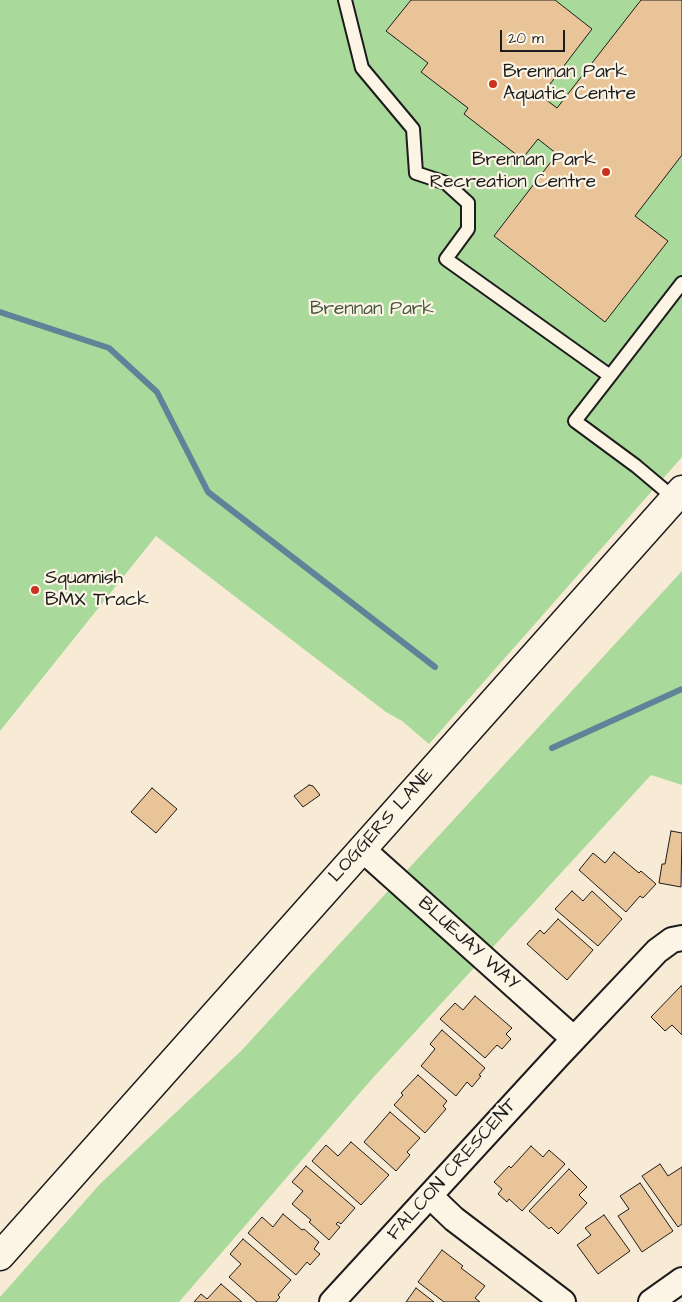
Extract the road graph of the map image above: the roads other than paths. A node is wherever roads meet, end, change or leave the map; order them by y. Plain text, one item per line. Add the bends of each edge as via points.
1 (345, 0) edge
2 (682, 282) edge
3 (610, 376) junction
4 (678, 494) edge
5 (362, 849) junction
6 (682, 938) edge
7 (574, 1039) junction
8 (430, 1196) junction
9 (0, 1256) edge
10 (682, 1280) edge
11 (332, 1302) edge
12 (563, 1302) edge
13 (651, 1302) edge

1 - 3 lane via 362,68 413,129 416,173 446,183 468,202 468,229 446,259
2 - 3 lane
3 - 4 lane via 575,421
4 - 5 street, LOGGERS LANE
5 - 7 street, BLUEJAY WAY
5 - 9 street, LOGGERS LANE
6 - 7 street, FALCON CRESCENT via 672,940 657,950
7 - 8 street, FALCON CRESCENT
8 - 11 street, FALCON CRESCENT
8 - 12 street via 454,1219
10 - 13 street

